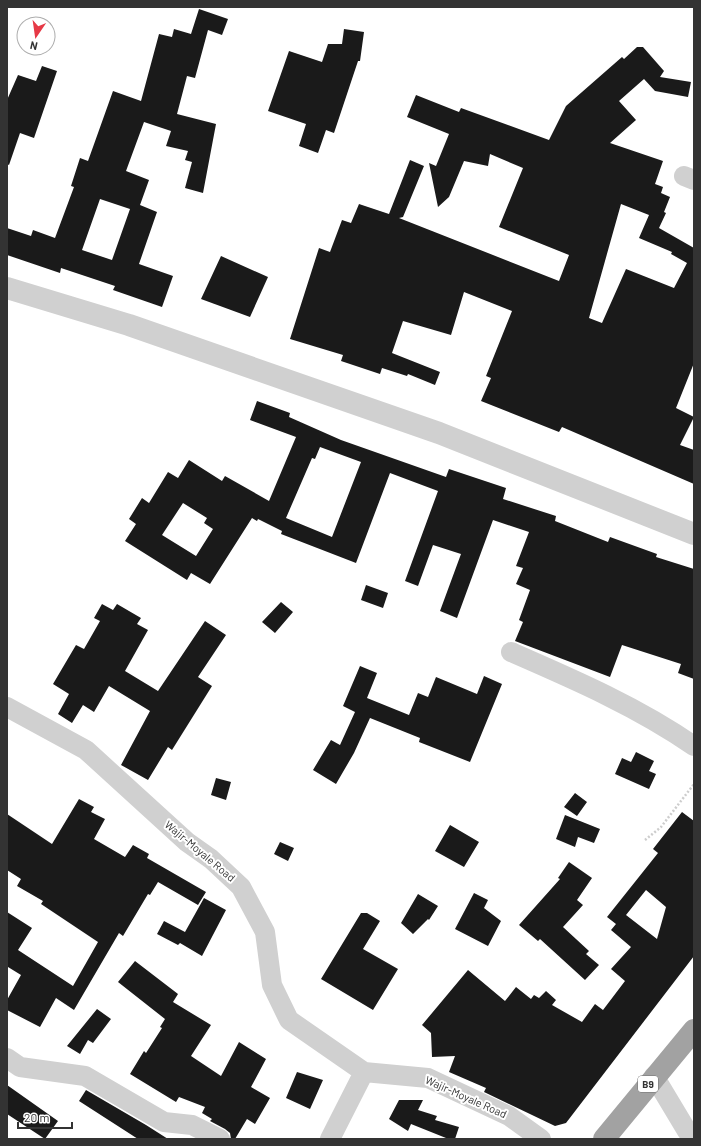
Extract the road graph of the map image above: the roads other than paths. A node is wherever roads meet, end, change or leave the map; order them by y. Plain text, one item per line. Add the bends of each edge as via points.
1 (7, 288) edge
2 (694, 534) edge
3 (511, 652) dead end
4 (7, 707) edge
5 (694, 746) edge
6 (694, 1030) edge
7 (7, 1058) edge
8 (364, 1072) junction
9 (654, 1076) junction
10 (694, 1135) edge
11 (220, 1139) edge
12 (330, 1139) edge
13 (541, 1139) edge
14 (604, 1139) edge

1 - 2 street via 129,325 382,412
3 - 5 street via 575,680 666,726
4 - 8 street, Wajir-Moyale Road via 86,750 187,842 241,887 265,932 272,985 289,1020
6 - 9 highway, B9
7 - 11 street via 20,1067 85,1076 164,1122 192,1125
8 - 12 street
8 - 13 street, Wajir-Moyale Road via 428,1078 509,1116
9 - 10 street via 687,1131
9 - 14 highway, B9

